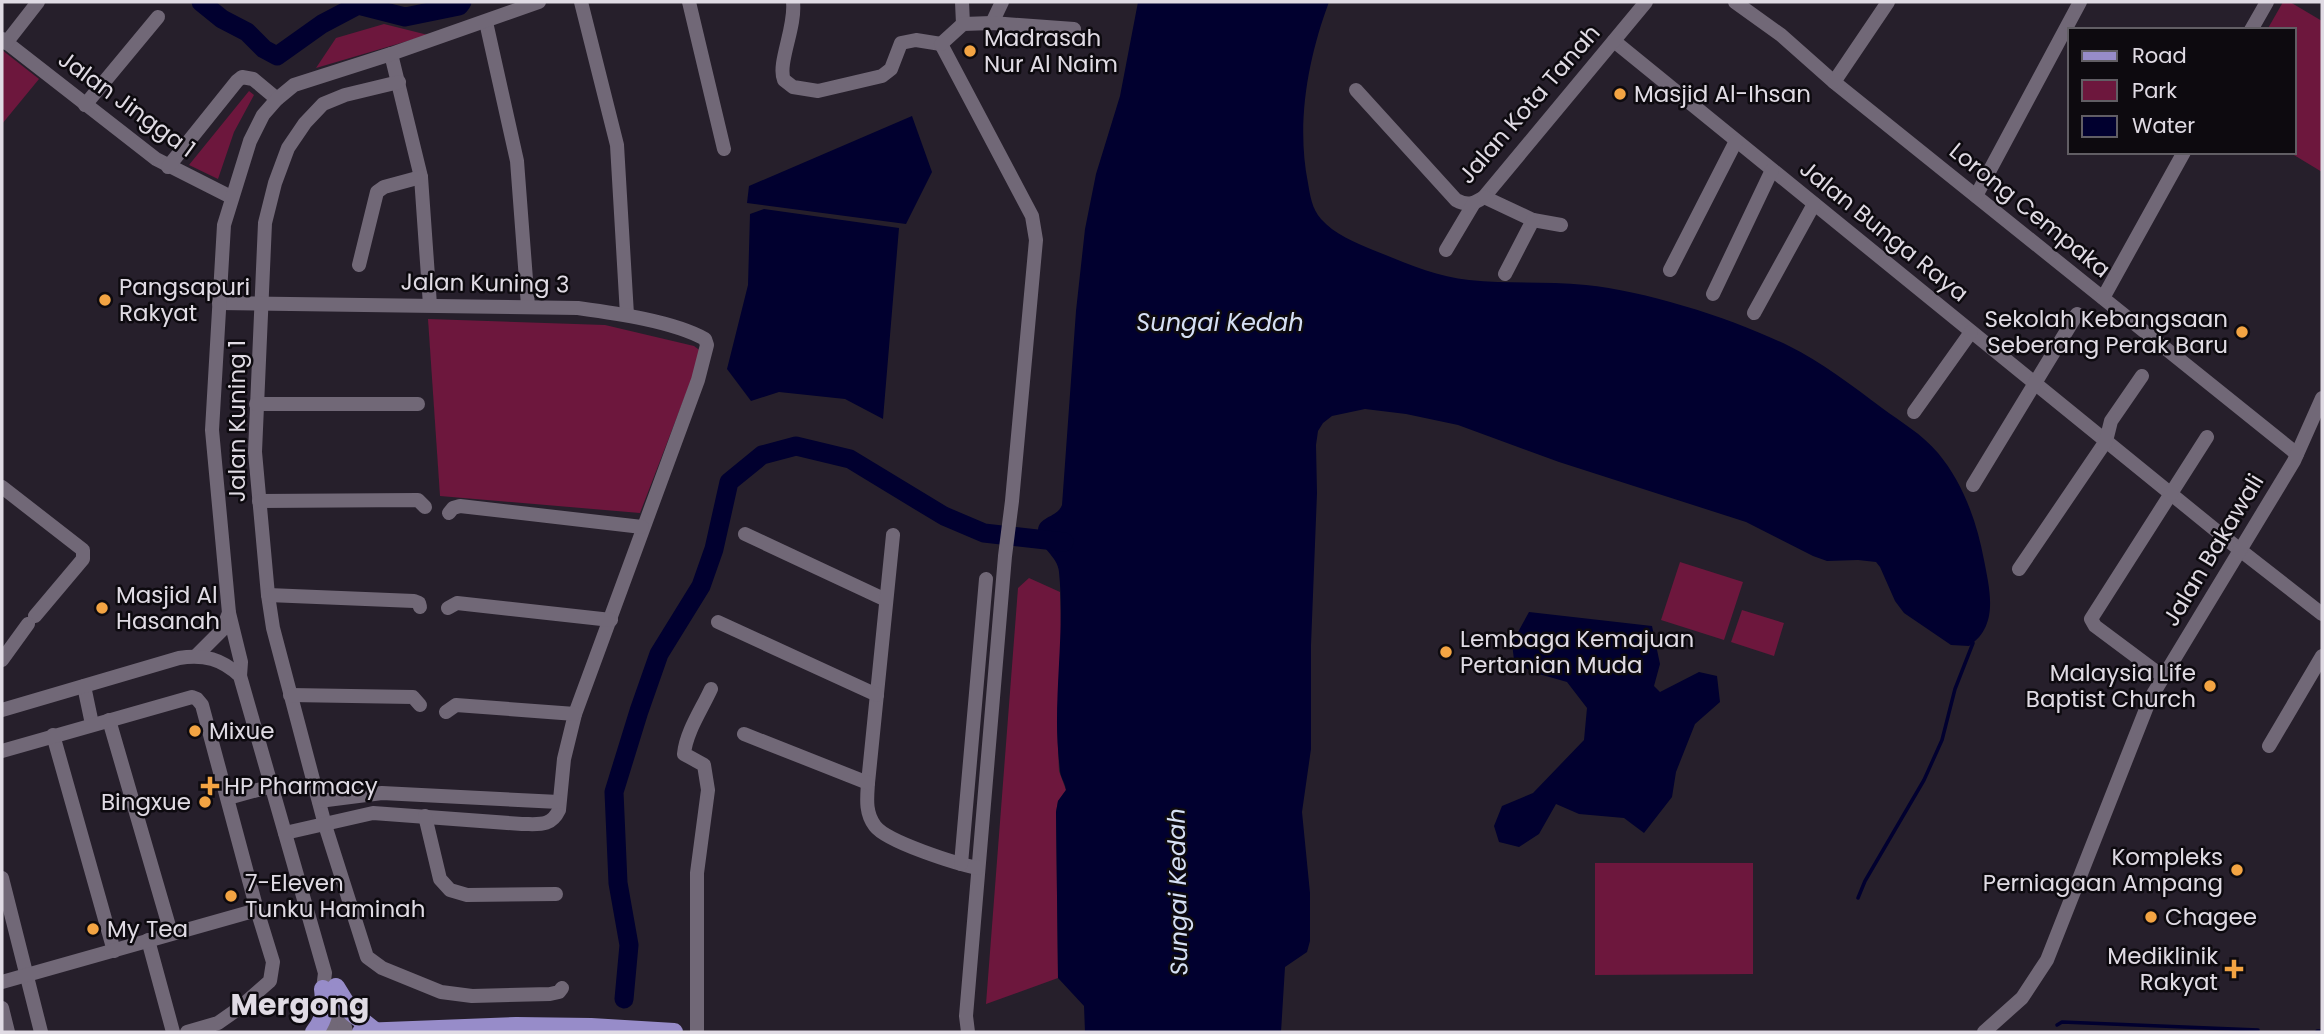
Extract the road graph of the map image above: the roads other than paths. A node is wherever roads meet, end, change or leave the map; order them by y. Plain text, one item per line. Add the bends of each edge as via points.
1 (38, 2) edge
2 (539, 2) edge
3 (581, 2) edge
4 (689, 2) edge
5 (793, 2) edge
6 (962, 2) edge
7 (1002, 2) edge
8 (1646, 2) edge
9 (1735, 2) edge
10 (1888, 2) edge
11 (2080, 2) edge
12 (2267, 2) edge
13 (158, 17) dead end
14 (486, 22) junction
15 (992, 23) junction
16 (963, 24) junction
17 (2252, 28) edge
18 (1074, 29) dead end
19 (4, 41) edge
20 (1614, 41) junction
21 (941, 44) junction
22 (391, 54) junction
23 (398, 82) junction
24 (1834, 82) junction
25 (1356, 90) dead end
26 (277, 99) junction
27 (85, 105) junction
28 (1736, 141) junction
29 (724, 149) dead end
30 (2183, 154) edge
31 (168, 167) junction
32 (1772, 170) junction
33 (421, 177) junction
34 (1976, 196) junction
35 (231, 197) junction
36 (1479, 200) junction
37 (1814, 204) junction
38 (1533, 220) junction
39 (1561, 225) dead end
40 (1446, 250) dead end
41 (359, 265) dead end
42 (1670, 270) dead end
43 (1505, 274) dead end
44 (1713, 294) dead end
45 (2103, 298) junction
46 (261, 302) junction
47 (219, 303) junction
48 (430, 304) junction
49 (528, 306) junction
50 (1754, 313) dead end
51 (2077, 314) dead end
52 (627, 315) junction
53 (1971, 332) junction
54 (2142, 376) dead end
55 (2035, 383) junction
56 (2322, 398) edge
57 (256, 404) junction
58 (418, 404) dead end
59 (1914, 412) dead end
60 (2207, 437) dead end
61 (2106, 441) junction
62 (2298, 454) junction
63 (1973, 485) dead end
64 (2, 488) edge
65 (2172, 495) junction
66 (259, 501) junction
67 (425, 507) dead end
68 (449, 513) dead end
69 (642, 527) junction
70 (745, 534) dead end
71 (893, 535) dead end
72 (2240, 550) junction
73 (2019, 569) dead end
74 (986, 579) dead end
75 (268, 595) junction
76 (886, 600) junction
77 (420, 607) dead end
78 (448, 608) dead end
79 (229, 613) junction
80 (2322, 614) edge
81 (611, 620) junction
82 (718, 621) dead end
83 (196, 656) junction
84 (2322, 656) edge
85 (2, 660) edge
86 (240, 676) junction
87 (2162, 676) junction
88 (84, 686) junction
89 (711, 690) dead end
90 (290, 695) junction
91 (877, 695) junction
92 (416, 701) dead end
93 (2, 710) edge
94 (446, 712) dead end
95 (575, 714) junction
96 (109, 720) junction
97 (92, 724) junction
98 (744, 734) dead end
99 (53, 735) junction
100 (2269, 746) dead end
101 (2, 751) edge
102 (868, 783) junction
103 (272, 786) junction
104 (228, 798) junction
105 (319, 801) junction
106 (559, 803) junction
107 (425, 816) junction
108 (324, 825) junction
109 (285, 833) junction
110 (961, 864) junction
111 (978, 868) junction
112 (2, 878) edge
113 (556, 894) dead end
114 (257, 910) junction
115 (171, 933) junction
116 (148, 940) junction
117 (114, 951) junction
118 (27, 976) junction
119 (2, 982) edge
120 (328, 983) junction
121 (562, 988) dead end
122 (2, 1008) edge
123 (636, 1031) edge
124 (8, 1032) edge
125 (41, 1032) edge
126 (173, 1032) edge
127 (187, 1032) edge
128 (314, 1032) edge
129 (332, 1032) edge
130 (346, 1032) edge
131 (368, 1032) edge
132 (674, 1032) edge
133 (697, 1032) edge
134 (968, 1032) edge
135 (1984, 1032) edge

1 - 19 street
2 - 14 street
3 - 52 street via 617,145
4 - 29 street
5 - 21 street via 794,20 782,72 793,87 818,91 882,76 891,69 901,43
6 - 16 street
7 - 15 street
8 - 20 street, Jalan Kota Tanah
9 - 24 street, Lorong Cempaka
10 - 24 street
11 - 34 street
12 - 17 street
13 - 27 street
14 - 22 street
14 - 49 street via 517,161
15 - 16 street
15 - 18 street
16 - 21 street
19 - 27 street, Jalan Jingga 1
20 - 28 street, Jalan Bunga Raya
20 - 36 street, Jalan Kota Tanah
21 - 111 street via 1035,228
22 - 23 street
22 - 26 street via 294,85
23 - 33 street
23 - 46 street, Jalan Kuning 1 via 323,104 288,148 265,223
24 - 34 street, Lorong Cempaka
25 - 36 street, Jalan Kota Tanah via 1456,200 1467,204
26 - 31 street via 253,79 242,77
26 - 35 street via 250,141
27 - 31 street, Jalan Jingga 1
28 - 32 street, Jalan Bunga Raya
28 - 42 street
30 - 45 street
31 - 35 street, Jalan Jingga 1
32 - 37 street, Jalan Bunga Raya
32 - 44 street
33 - 41 street via 377,192
33 - 48 street
34 - 45 street, Lorong Cempaka
35 - 47 street via 224,225
36 - 38 street
36 - 40 street
37 - 50 street
37 - 53 street, Jalan Bunga Raya
38 - 39 street
38 - 43 street
45 - 62 street, Lorong Cempaka
46 - 47 street, Jalan Kuning 3
46 - 48 street, Jalan Kuning 3
46 - 57 street, Jalan Kuning 1
47 - 79 street via 212,430
48 - 49 street, Jalan Kuning 3
49 - 52 street, Jalan Kuning 3
51 - 55 street
52 - 69 street, Jalan Kuning 3 via 705,339 707,345
53 - 55 street, Jalan Bunga Raya
53 - 59 street
54 - 61 street via 2110,421
55 - 61 street, Jalan Bunga Raya
55 - 63 street
56 - 62 street, Jalan Bakawali
57 - 58 street
57 - 66 street, Jalan Kuning 1
60 - 65 street
61 - 65 street, Jalan Bunga Raya
61 - 73 street
62 - 72 street, Jalan Bakawali
64 - 85 street via 83,550 83,559
65 - 72 street, Jalan Bunga Raya
65 - 87 street via 2091,619
66 - 67 street via 418,500
66 - 75 street, Jalan Kuning 1
68 - 69 street via 460,506
69 - 81 street
70 - 76 street
71 - 76 street
72 - 80 street, Jalan Bunga Raya
72 - 87 street, Jalan Bakawali
74 - 110 street
75 - 77 street via 414,601
75 - 90 street, Jalan Kuning 1
76 - 91 street
78 - 81 street via 457,603
79 - 83 street via 222,630
79 - 86 street
81 - 95 street
82 - 91 street
83 - 86 street via 224,662
83 - 88 street
84 - 100 street
86 - 103 street
87 - 135 street, Jalan Bakawali via 2140,721 2047,960 2022,998
88 - 93 street
88 - 97 street
89 - 133 street via 684,750 704,765 708,790 697,873
90 - 92 street
90 - 105 street, Jalan Kuning 1
91 - 102 street
94 - 95 street via 456,705
95 - 106 street
96 - 97 street
96 - 104 street via 197,699
96 - 115 street
97 - 99 street
98 - 102 street
99 - 101 street
99 - 117 street
102 - 110 street via 870,818 884,835
103 - 104 street
103 - 109 street
104 - 114 street
105 - 106 street via 382,793
105 - 108 street, Jalan Kuning 1
106 - 107 street via 558,814 546,824
107 - 108 street via 373,813
107 - 113 street via 440,879 450,890 467,895
108 - 109 street
108 - 121 street, Jalan Kuning 1 via 363,949 373,963 461,996 550,994
109 - 120 street
110 - 111 street
111 - 134 street
112 - 118 street
114 - 115 street
114 - 127 street via 273,962 270,981 218,1023
115 - 116 street
116 - 117 street
116 - 126 street
117 - 118 street
118 - 119 street
118 - 125 street
120 - 128 main road via 325,1013
120 - 129 street
120 - 130 street
120 - 131 main road
122 - 124 street
123 - 131 main road via 461,1026
123 - 132 main road

